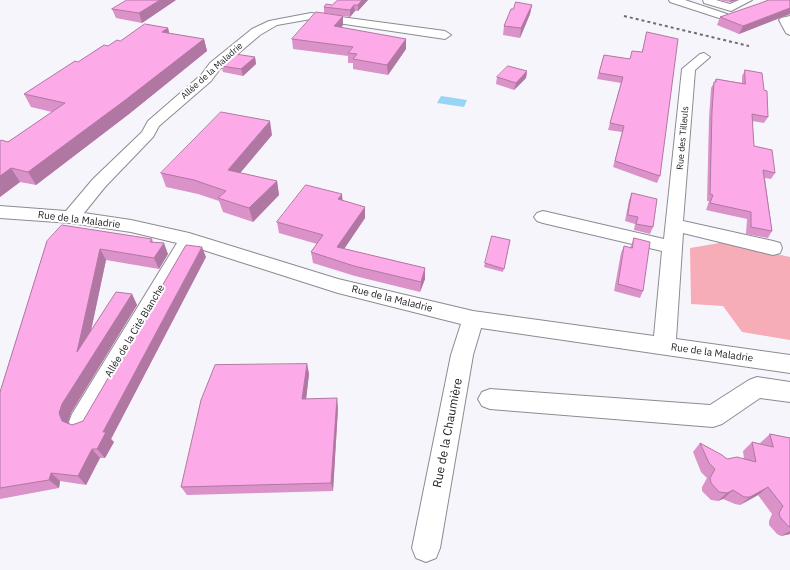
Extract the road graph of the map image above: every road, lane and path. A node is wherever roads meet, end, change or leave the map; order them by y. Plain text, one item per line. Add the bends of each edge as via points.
1 (704, 0) edge
2 (683, 1) edge
3 (752, 5) edge
4 (723, 16) edge
5 (790, 19) edge
6 (790, 31) edge
7 (446, 35) dead end
8 (704, 57) dead end
9 (0, 212) edge
10 (71, 217) junction
11 (543, 217) dead end
12 (675, 225) junction
13 (189, 240) junction
14 (672, 247) junction
15 (773, 248) dead end
16 (473, 319) junction
17 (666, 346) junction
18 (761, 360) junction
19 (790, 364) edge
20 (765, 388) junction
21 (790, 392) edge
22 (490, 399) dead end
23 (81, 422) edge
24 (426, 548) dead end

1 - 3 street via 732,8
2 - 4 street
5 - 6 street via 785,20
7 - 10 street, Allée de la Maladrie via 311,16 273,23 256,32 215,66 206,78 153,124 148,134 99,183
8 - 12 street, Rue des Tilleuls via 689,69
9 - 10 street, Rue de la Maladrie
10 - 13 street, Rue de la Maladrie via 132,226
11 - 14 street
12 - 14 street, Rue des Tilleuls
12 - 15 street
13 - 16 street, Rue de la Maladrie via 338,286
13 - 23 street, Allée de la Cité Blanche
14 - 17 street, Rue des Tilleuls
16 - 17 street, Rue de la Maladrie
16 - 24 street, Rue de la Chaumière via 462,355
17 - 18 street, Rue de la Maladrie
18 - 19 street, Rue de la Maladrie
18 - 20 street
20 - 21 street
20 - 22 street via 757,386 713,416

